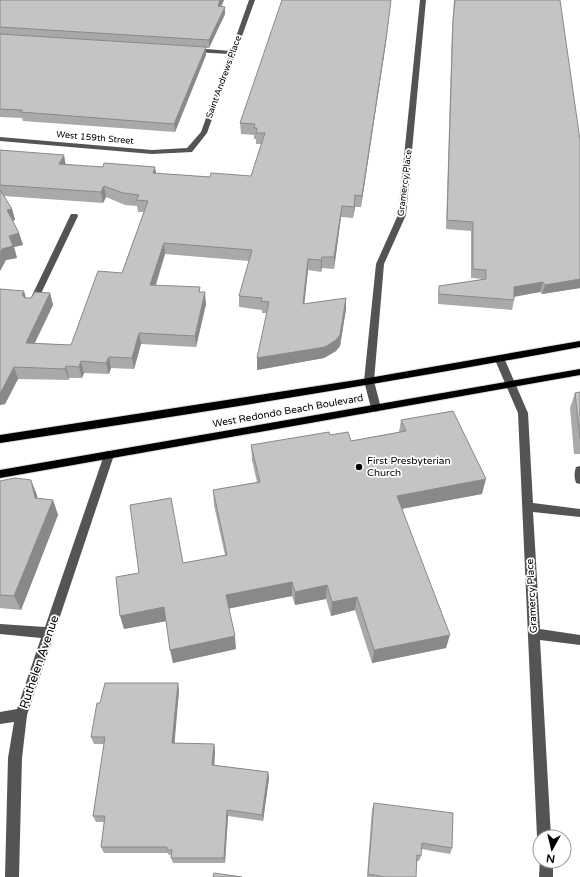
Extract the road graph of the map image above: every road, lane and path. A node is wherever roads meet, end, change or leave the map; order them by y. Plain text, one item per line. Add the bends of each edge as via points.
1 (252, 0) edge
2 (423, 0) edge
3 (187, 50) edge
4 (234, 53) junction
5 (0, 139) edge
6 (189, 150) joint
7 (74, 216) dead end
8 (32, 306) edge
9 (580, 344) edge
10 (500, 360) junction
11 (580, 372) edge
12 (369, 381) junction
13 (510, 384) junction
14 (376, 408) junction
15 (0, 439) edge
16 (109, 455) junction
17 (580, 470) edge
18 (0, 474) edge
19 (580, 480) edge
20 (528, 507) junction
21 (580, 513) edge
22 (0, 629) edge
23 (49, 633) junction
24 (534, 634) junction
25 (580, 640) edge
26 (21, 715) junction
27 (0, 718) edge
28 (544, 829) edge
29 (12, 877) edge

1 - 4 street, Saint Andrews Place
2 - 12 street, Gramercy Place via 402,215 380,264
3 - 4 street
4 - 6 street, Saint Andrews Place via 204,133
5 - 6 street, West 159th Street via 152,152
7 - 8 street
9 - 10 main road, West Redondo Beach Boulevard
10 - 12 main road, West Redondo Beach Boulevard
10 - 13 street, Gramercy Place
11 - 13 main road, West Redondo Beach Boulevard
12 - 14 street, Gramercy Place
12 - 15 main road, West Redondo Beach Boulevard
13 - 14 main road, West Redondo Beach Boulevard
13 - 20 street, Gramercy Place via 523,413
14 - 16 main road, West Redondo Beach Boulevard
16 - 18 main road, West Redondo Beach Boulevard
16 - 23 street, Ruthelen Avenue
17 - 19 street
20 - 21 street
20 - 24 street, Gramercy Place
22 - 23 street
23 - 26 street, Ruthelen Avenue
24 - 25 street
24 - 28 street, Gramercy Place
26 - 27 street
26 - 29 street, Ruthelen Avenue via 15,758

